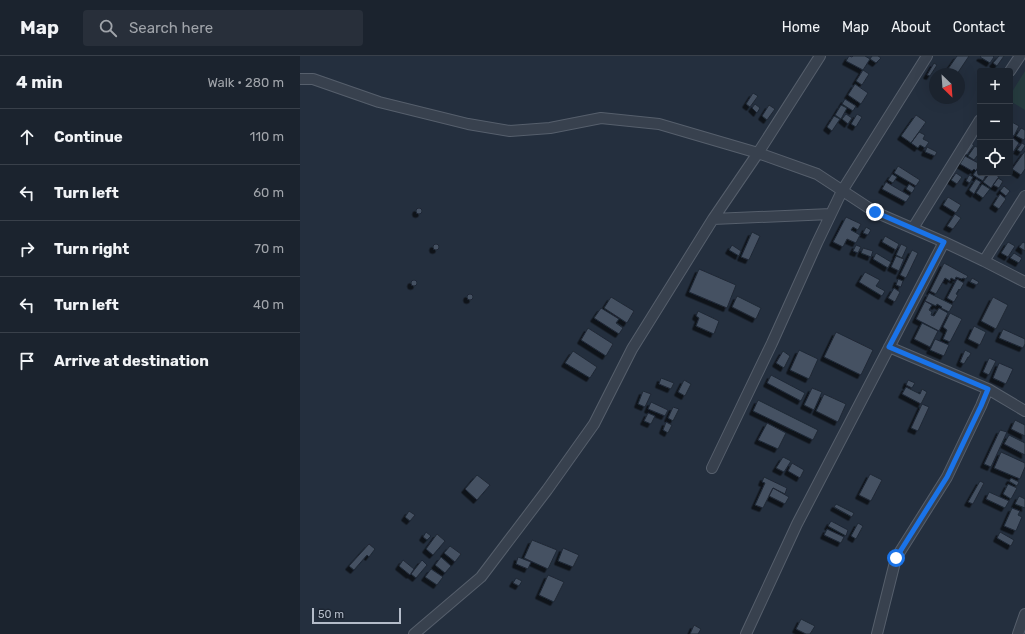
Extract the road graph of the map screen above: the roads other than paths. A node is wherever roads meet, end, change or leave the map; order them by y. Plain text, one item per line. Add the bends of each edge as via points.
1 (820, 56) edge
2 (927, 56) edge
3 (1020, 56) edge
4 (1012, 68) edge
5 (300, 79) edge
6 (977, 125) edge
7 (758, 153) junction
8 (842, 191) junction
9 (1025, 196) edge
10 (831, 214) junction
11 (713, 220) junction
12 (913, 228) junction
13 (944, 242) junction
14 (984, 261) junction
15 (1025, 282) edge
16 (889, 347) junction
17 (988, 389) junction
18 (1025, 411) edge
19 (712, 468) dead end
20 (1025, 614) edge
21 (414, 634) edge
22 (746, 634) edge
23 (877, 634) edge
24 (1018, 634) edge

1 - 7 street
2 - 8 street
3 - 4 street
5 - 7 street via 313,79 379,102 468,124 510,131 550,128 601,118 659,124
6 - 12 street
7 - 8 street via 817,174
7 - 11 street
8 - 10 street
8 - 12 street via 875,212
9 - 14 street
10 - 11 street
10 - 19 street
11 - 21 street via 632,349 594,424 547,490 481,577
12 - 13 street
13 - 14 street
13 - 16 street
14 - 15 street
16 - 17 street
16 - 22 street via 797,524
17 - 18 street
17 - 23 street via 947,477 896,558
20 - 24 street

